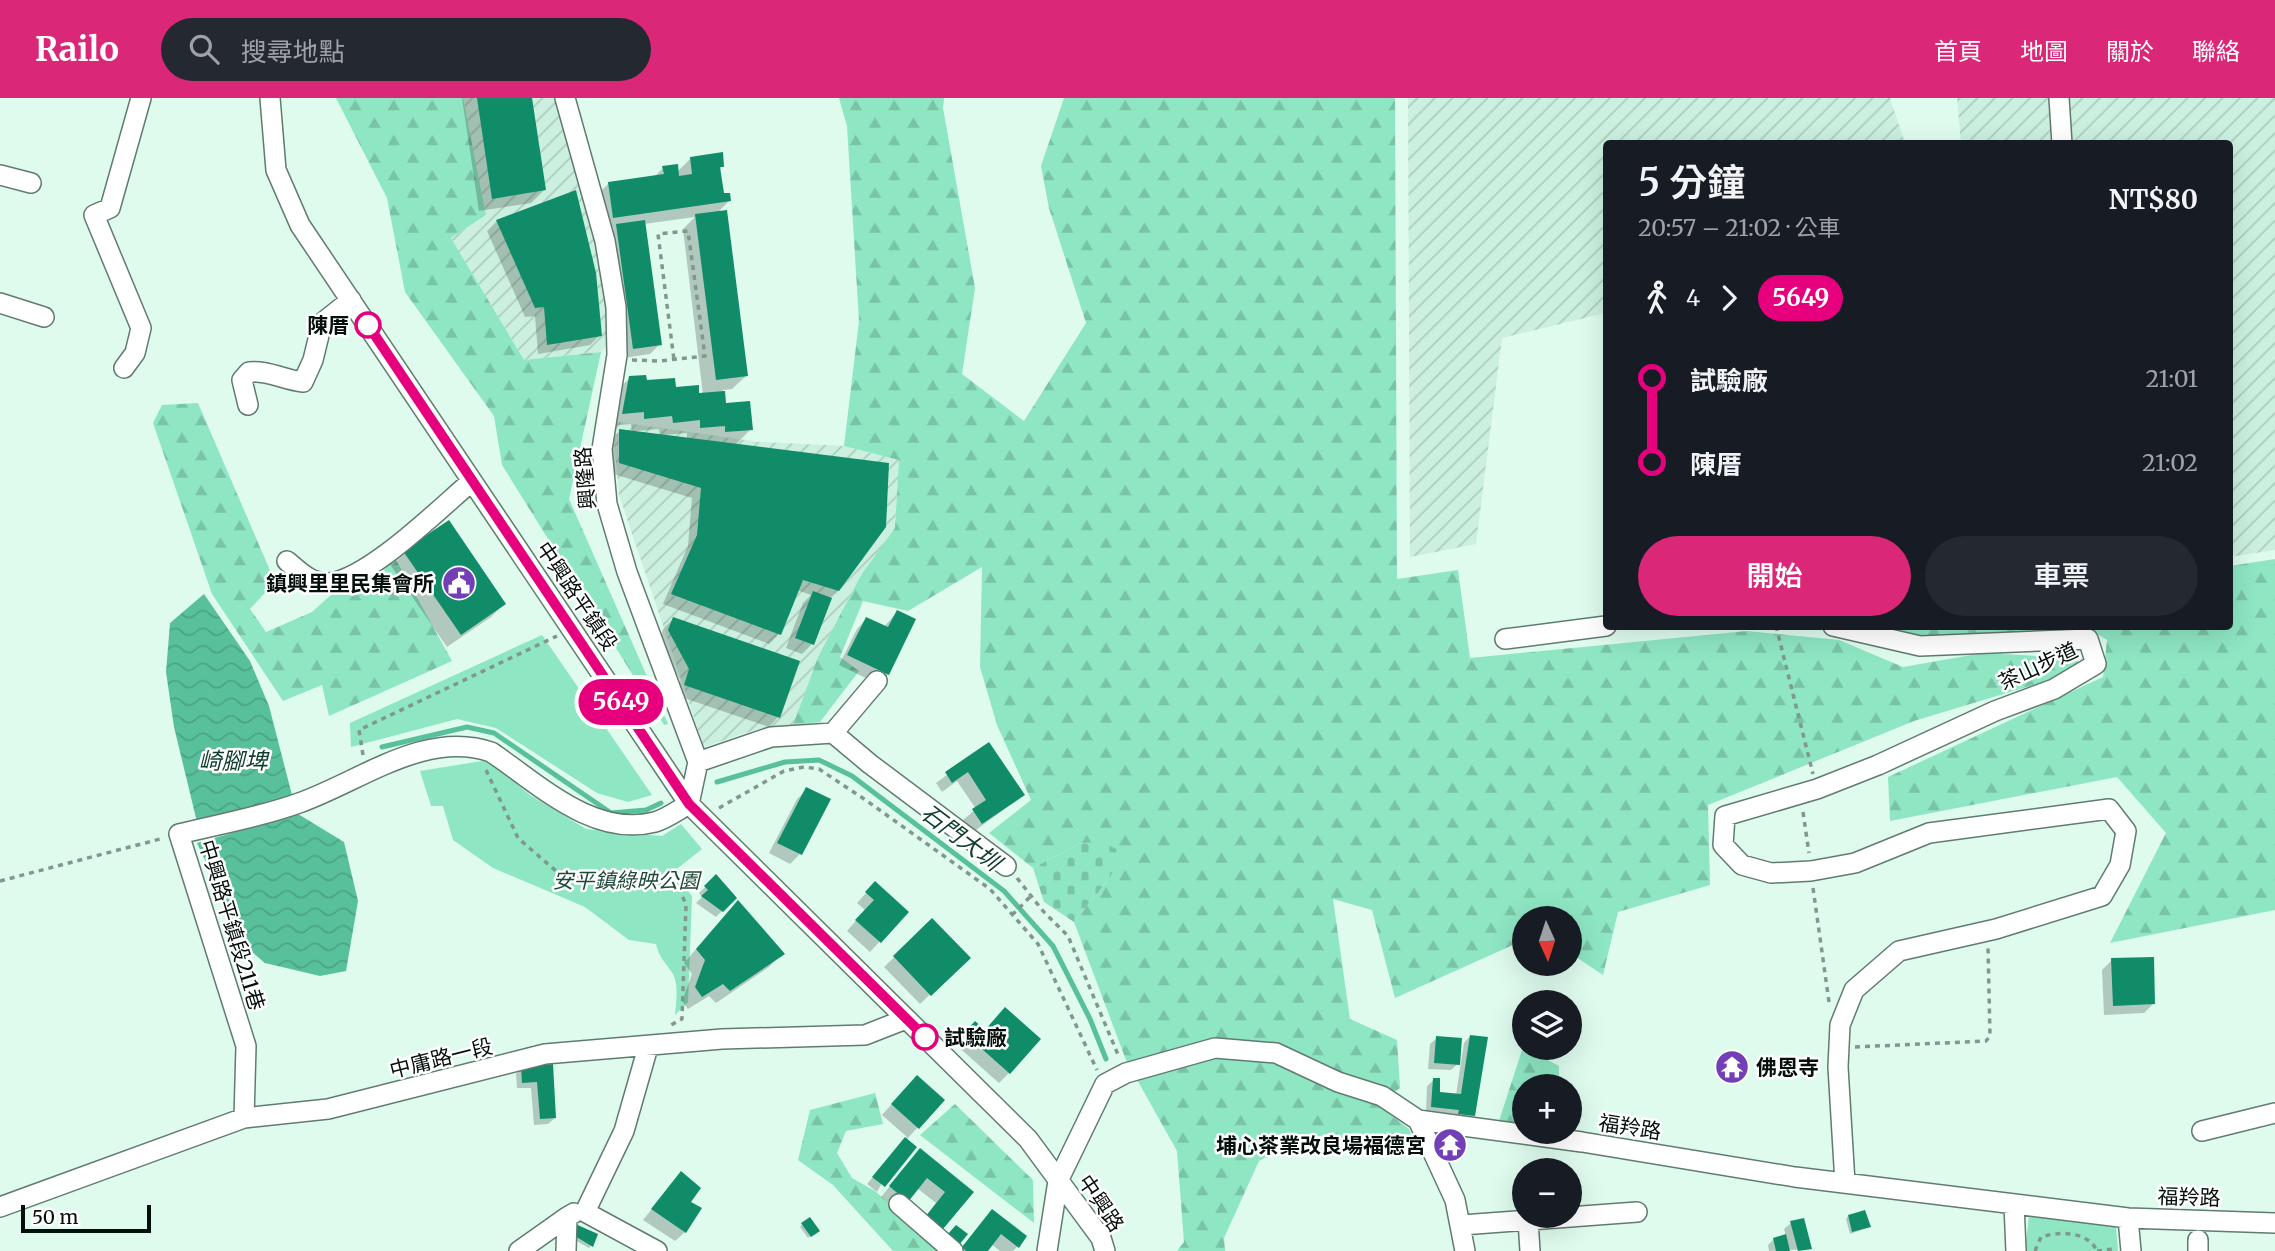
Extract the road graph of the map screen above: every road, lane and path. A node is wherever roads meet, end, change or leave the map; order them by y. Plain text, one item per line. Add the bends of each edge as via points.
1 (142, 98) edge
2 (270, 98) edge
3 (565, 98) edge
4 (2059, 98) edge
5 (2062, 140) edge
6 (0, 175) edge
7 (31, 183) dead end
8 (351, 300) junction
9 (0, 303) edge
10 (44, 317) dead end
11 (617, 355) junction
12 (674, 360) junction
13 (124, 368) dead end
14 (248, 405) dead end
15 (472, 481) junction
16 (287, 561) dead end
17 (1603, 626) edge
18 (572, 629) junction
19 (1777, 630) edge
20 (1850, 630) edge
21 (1505, 639) dead end
22 (877, 681) dead end
23 (833, 733) junction
24 (474, 746) junction
25 (698, 762) junction
26 (366, 774) junction
27 (1817, 789) junction
28 (1802, 807) dead end
29 (695, 811) junction
30 (179, 834) junction
31 (1006, 866) joint
32 (1811, 871) junction
33 (0, 881) edge
34 (1031, 896) junction
35 (1815, 904) dead end
36 (1012, 915) junction
37 (1987, 931) junction
38 (1830, 1013) dead end
39 (906, 1019) junction
40 (648, 1047) junction
41 (1839, 1047) junction
42 (1126, 1073) junction
43 (1105, 1084) junction
44 (2275, 1113) edge
45 (244, 1118) junction
46 (1418, 1120) junction
47 (2202, 1131) dead end
48 (1058, 1181) junction
49 (1844, 1183) junction
50 (899, 1204) dead end
51 (2014, 1204) junction
52 (0, 1207) edge
53 (1637, 1212) dead end
54 (576, 1214) junction
55 (1582, 1216) edge
56 (2128, 1218) junction
57 (1512, 1221) edge
58 (2275, 1223) edge
59 (1462, 1225) junction
60 (1529, 1228) edge
61 (519, 1251) edge
62 (566, 1251) edge
63 (657, 1251) edge
64 (953, 1251) edge
65 (1047, 1251) edge
66 (1105, 1251) edge
67 (1465, 1251) edge
68 (1530, 1251) edge
69 (2016, 1251) edge
70 (2035, 1251) edge
71 (2097, 1251) edge
72 (2131, 1251) edge

1 - 13 street via 110,208 94,215 141,328 135,353
2 - 8 street, 中興路平鎮段 via 276,170 300,225
3 - 11 street, 興隆路 via 606,241 617,306
4 - 5 street
6 - 7 street
8 - 14 street via 323,323 303,382 249,372 242,380
8 - 15 street, 中興路平鎮段
9 - 10 street
11 - 12 path
11 - 25 street, 興隆路 via 602,449 607,505 627,572
12 - 12 path via 705,356 688,231 659,234
15 - 16 street via 353,576 327,583 308,579
15 - 18 street, 中興路平鎮段
17 - 21 street
18 - 26 path via 359,730
18 - 29 street, 中興路平鎮段
19 - 27 path
20 - 27 street, 茶山步道 via 1920,646 2088,639 2096,664 2053,689
22 - 23 street
23 - 25 street via 771,737
23 - 31 street
24 - 26 street, 中興路平鎮段211巷 via 442,746
24 - 29 street, 中興路平鎮段211巷 via 491,752 590,818 624,825
24 - 40 path via 518,838 556,872 679,887 686,905 682,1019 649,1037
25 - 29 street
26 - 30 street, 中興路平鎮段211巷 via 299,804
27 - 32 street, 茶山步道 via 1725,816 1723,845 1742,865 1771,873
28 - 32 path
29 - 36 path via 784,771 819,769 990,889
29 - 39 street, 中興路平鎮段
30 - 33 path
30 - 45 street, 中興路平鎮段211巷 via 246,1046
31 - 34 path
32 - 37 street, 茶山步道 via 1855,863 1929,833 2109,808 2126,831 2120,864 2102,896
34 - 36 path
34 - 42 path via 1068,936
35 - 38 path
36 - 43 path via 1038,944
37 - 41 street, 茶山步道 via 1899,951 1854,990 1840,1025
37 - 41 path via 1990,1036 1986,1041
39 - 40 street, 中庸路一段 via 865,1035 722,1039
39 - 48 street, 中興路平鎮段 via 1028,1139
40 - 45 street, 中庸路一段 via 545,1055 328,1109
40 - 54 street via 624,1131
41 - 49 street, 茶山步道
42 - 43 street, 福羚路
42 - 46 street, 福羚路 via 1215,1048 1276,1053 1382,1096
43 - 48 street
44 - 47 street
45 - 52 street, 中庸路一段
46 - 49 street, 福羚路
46 - 59 street
48 - 65 street
48 - 66 street, 中興路 via 1101,1237
49 - 51 street, 福羚路
50 - 64 street
51 - 56 street, 福羚路
51 - 69 street
53 - 55 street
54 - 61 street
54 - 62 street
54 - 63 street
56 - 58 street, 福羚路
56 - 72 street
57 - 59 street
59 - 67 street
60 - 68 street
70 - 71 path via 2041,1237 2055,1232 2077,1235

